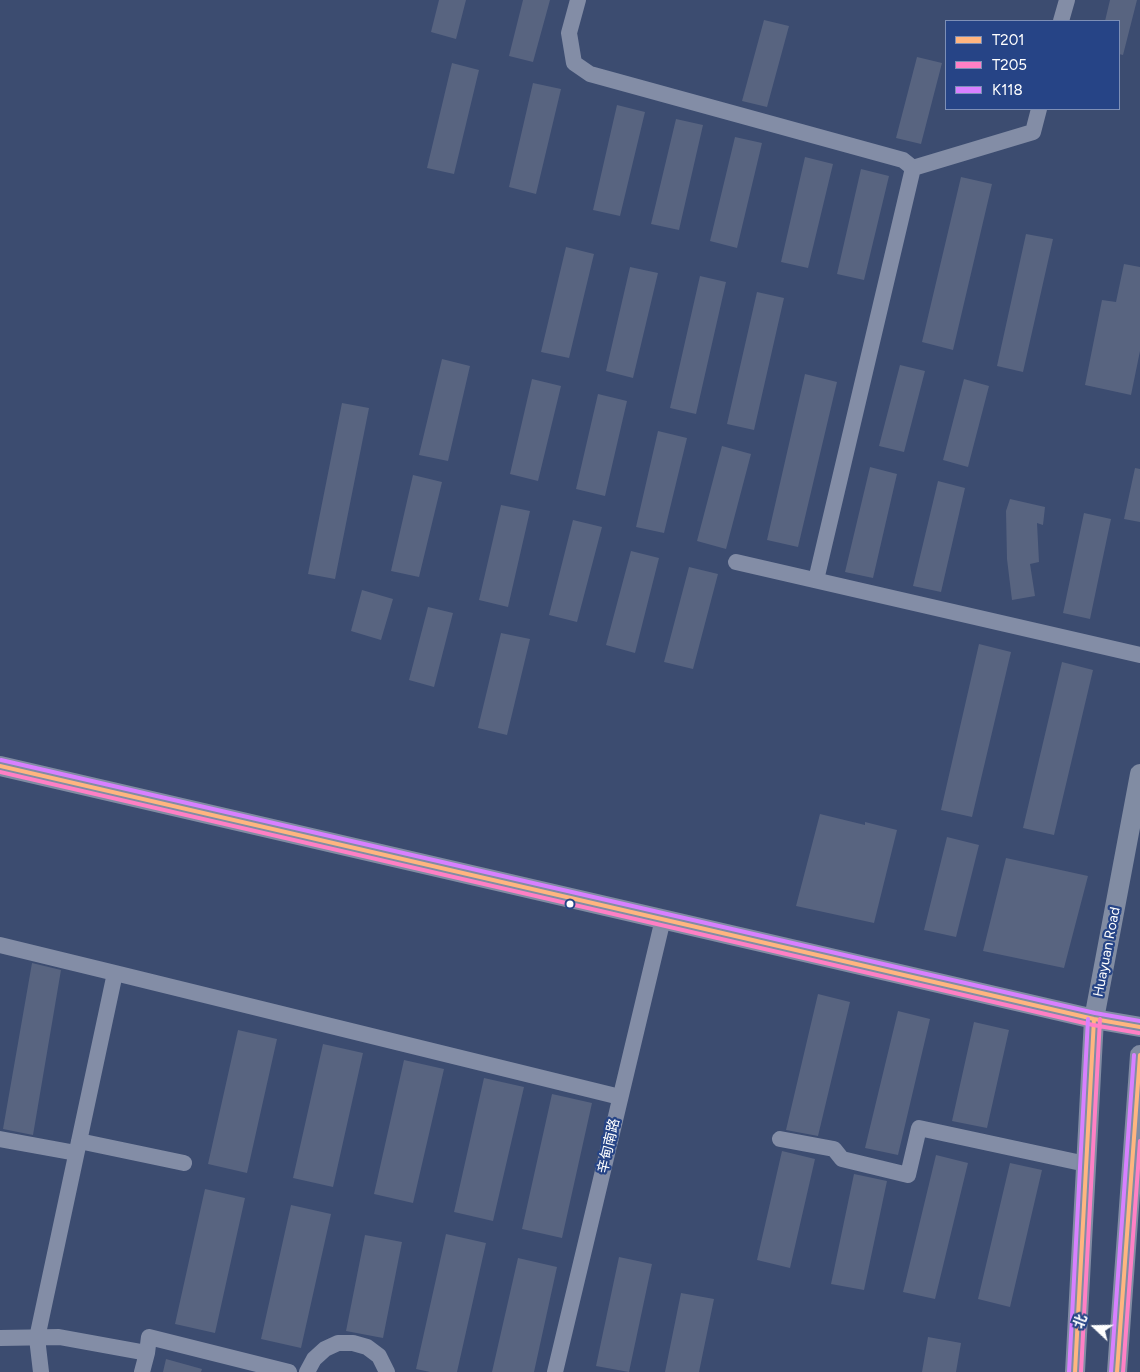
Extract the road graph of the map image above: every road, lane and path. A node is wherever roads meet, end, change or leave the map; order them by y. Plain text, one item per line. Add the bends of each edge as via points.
1 (578, 0) edge
2 (1067, 0) edge
3 (1061, 20) edge
4 (1039, 110) edge
5 (913, 168) junction
6 (736, 562) dead end
7 (816, 580) junction
8 (1140, 655) edge
9 (0, 766) edge
10 (1140, 774) edge
11 (663, 919) junction
12 (0, 945) edge
13 (115, 973) junction
14 (1094, 1019) junction
15 (1140, 1027) edge
16 (1140, 1055) edge
17 (620, 1097) junction
18 (0, 1139) edge
19 (780, 1139) dead end
20 (78, 1147) junction
21 (184, 1164) dead end
22 (1086, 1164) junction
23 (0, 1338) edge
24 (37, 1338) junction
25 (146, 1353) junction
26 (41, 1372) edge
27 (142, 1372) edge
28 (289, 1372) edge
29 (307, 1372) edge
30 (387, 1372) edge
31 (555, 1372) edge
32 (1075, 1372) edge
33 (1116, 1372) edge

1 - 5 street via 569,33 574,63 590,74 903,160
2 - 3 street
4 - 5 street via 1033,132
5 - 7 street
6 - 7 street
7 - 8 street
9 - 11 main road
10 - 14 main road, Huayuan Road
11 - 14 main road
11 - 17 street, 辛甸南路
12 - 13 street
13 - 17 street
13 - 20 street
14 - 15 main road
14 - 22 main road, Huayuan Road
16 - 33 main road
17 - 31 street, 辛甸南路
18 - 20 street
19 - 22 street via 834,1149 842,1159 908,1175 919,1128
20 - 21 street
20 - 24 street
22 - 32 main road, Huayuan Road
23 - 24 street
24 - 25 street via 59,1337
24 - 26 street
25 - 27 street
25 - 28 street via 149,1336
29 - 30 street via 325,1349 338,1343 353,1343 367,1347 379,1356

